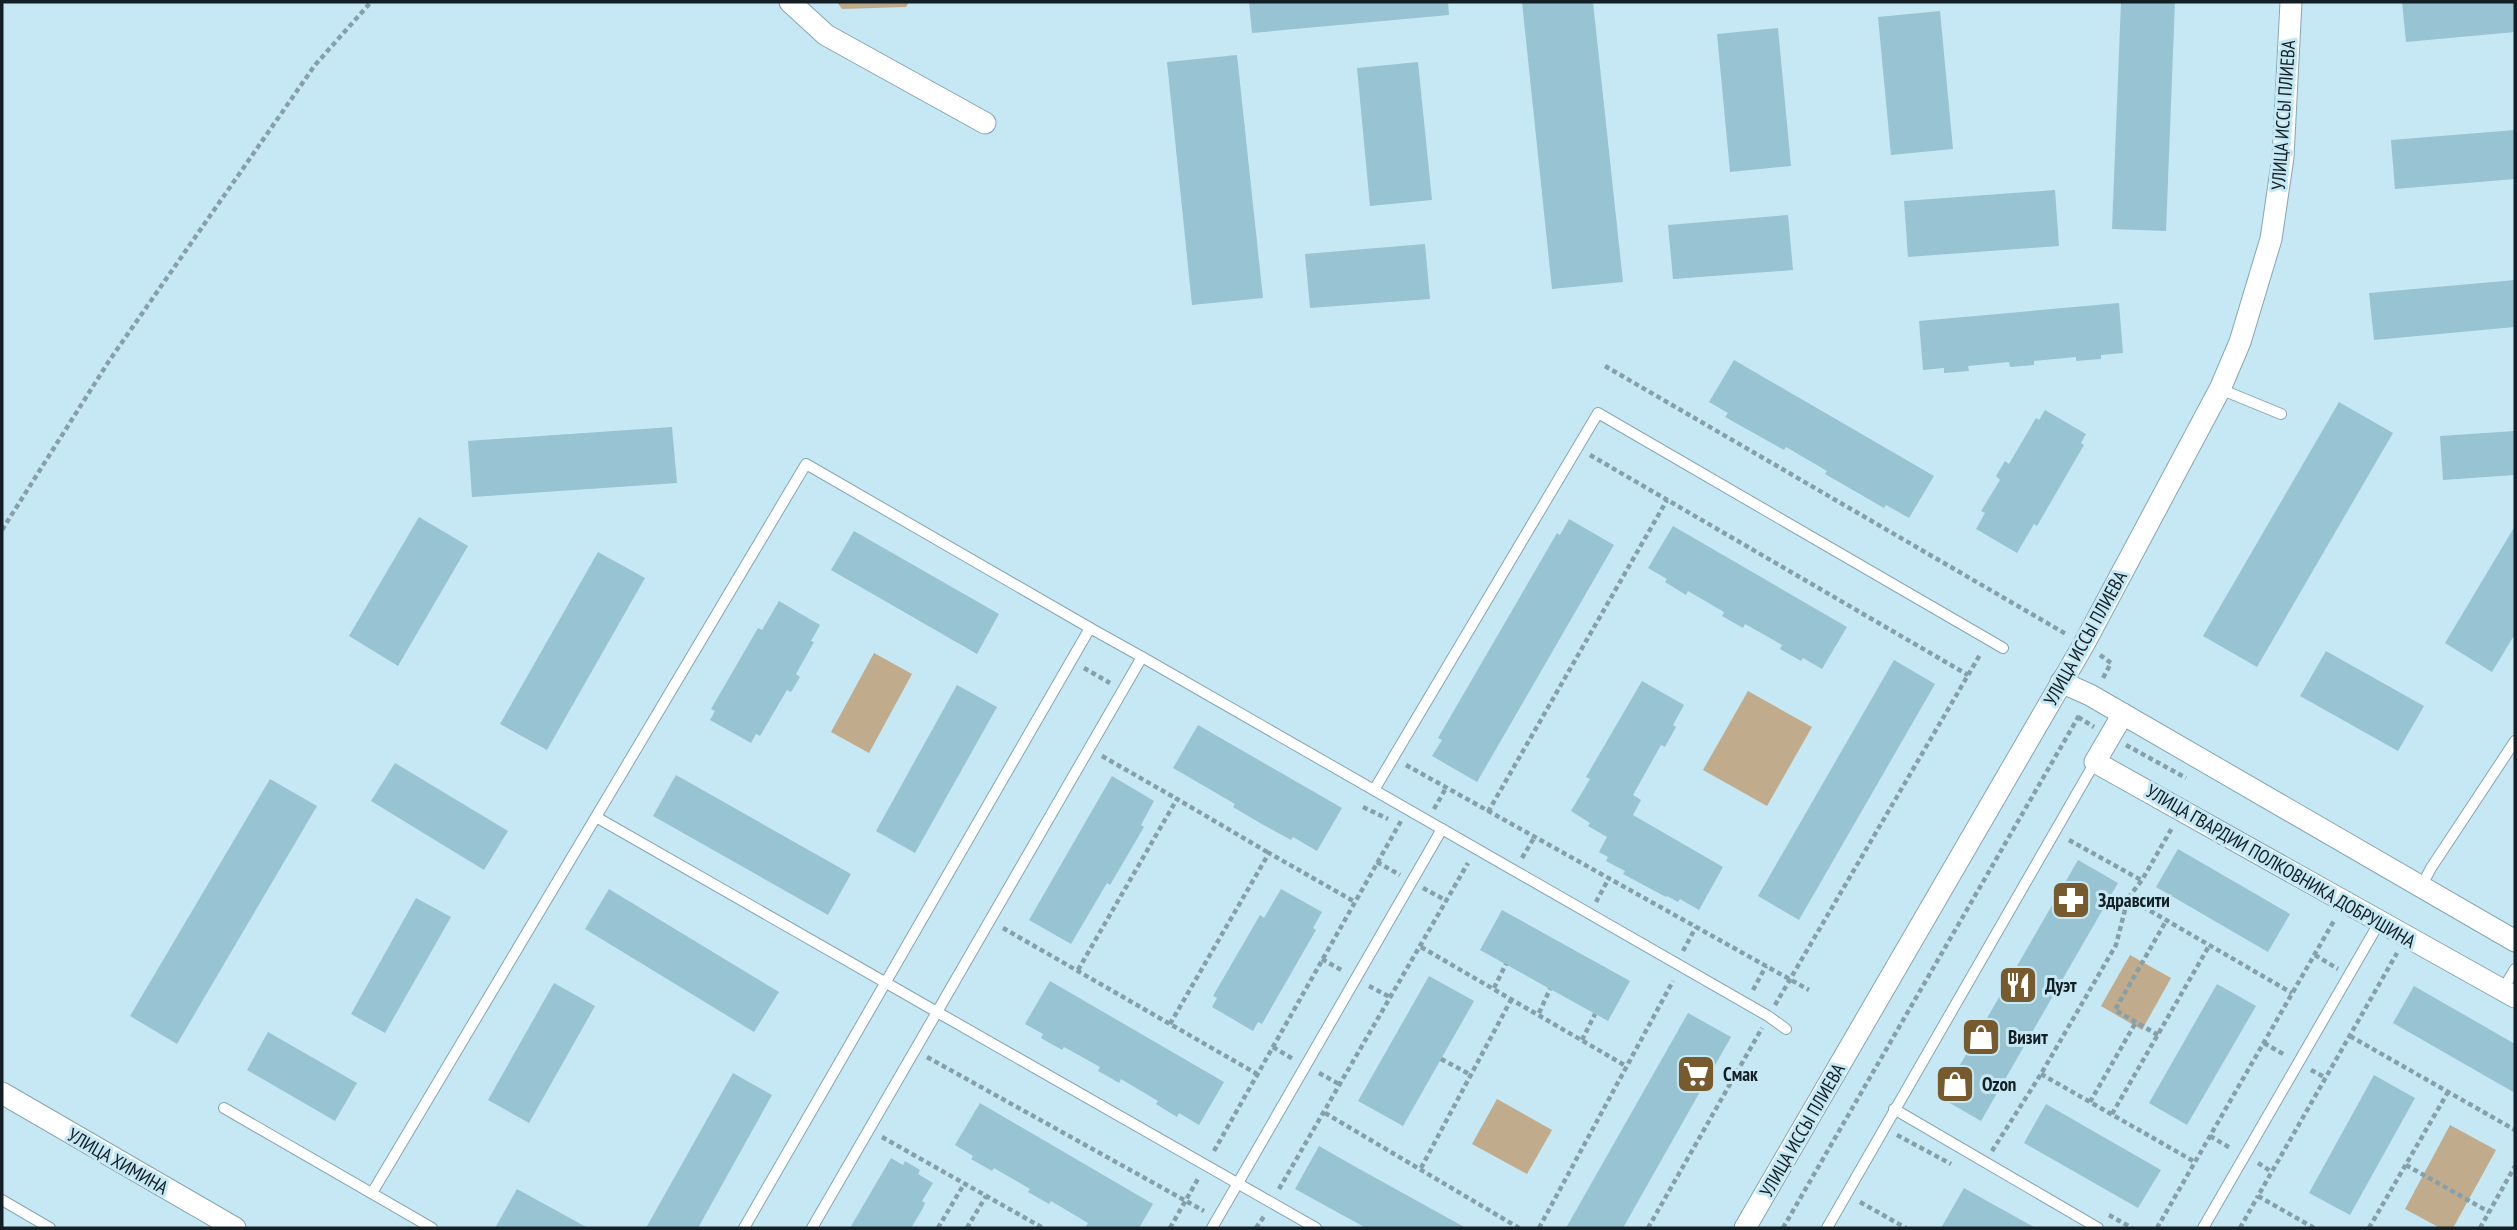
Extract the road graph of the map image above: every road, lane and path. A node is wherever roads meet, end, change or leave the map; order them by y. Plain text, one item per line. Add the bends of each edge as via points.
1 (371, 2) edge
2 (790, 2) edge
3 (2291, 2) edge
4 (985, 123) dead end
5 (1605, 366) dead end
6 (2220, 388) junction
7 (2281, 414) dead end
8 (1578, 448) junction
9 (1667, 500) junction
10 (2, 530) edge
11 (1090, 628) junction
12 (1988, 640) junction
13 (2084, 644) junction
14 (2003, 648) dead end
15 (1142, 657) junction
16 (1071, 661) junction
17 (1968, 674) junction
18 (2061, 682) junction
19 (2096, 688) junction
20 (1122, 691) junction
21 (2123, 714) junction
22 (2515, 741) edge
23 (1089, 748) junction
24 (1394, 758) junction
25 (2095, 762) junction
26 (1374, 790) junction
27 (1177, 799) junction
28 (1407, 810) junction
29 (1488, 812) junction
30 (596, 817) junction
31 (2174, 824) dead end
32 (1442, 829) junction
33 (2069, 840) dead end
34 (1269, 853) junction
35 (1377, 862) junction
36 (1468, 863) dead end
37 (1609, 878) junction
38 (2141, 880) junction
39 (1412, 882) junction
40 (2421, 887) junction
41 (2128, 898) junction
42 (1447, 901) junction
43 (1355, 902) junction
44 (2344, 903) junction
45 (1589, 914) junction
46 (990, 920) junction
47 (2166, 921) junction
48 (2379, 923) junction
49 (1696, 927) junction
50 (2406, 937) junction
51 (2515, 941) edge
52 (2209, 946) junction
53 (1421, 947) junction
54 (2315, 955) junction
55 (1676, 963) junction
56 (1506, 964) dead end
57 (2515, 969) edge
58 (1078, 970) junction
59 (2349, 975) junction
60 (1789, 979) junction
61 (1673, 981) dead end
62 (885, 983) junction
63 (1494, 988) junction
64 (1550, 989) dead end
65 (1809, 990) dead end
66 (2292, 993) junction
67 (2509, 993) edge
68 (1512, 998) junction
69 (937, 1012) junction
70 (1539, 1014) junction
71 (1595, 1014) dead end
72 (1768, 1016) junction
73 (2136, 1022) junction
74 (1170, 1024) junction
75 (1786, 1029) dead end
76 (2158, 1035) junction
77 (2350, 1036) junction
78 (1582, 1040) junction
79 (2264, 1043) junction
80 (915, 1050) junction
81 (2282, 1053) dead end
82 (1441, 1059) dead end
83 (1626, 1066) junction
84 (1257, 1074) junction
85 (2041, 1074) junction
86 (1471, 1075) junction
87 (2448, 1092) junction
88 (2, 1093) edge
89 (2090, 1102) junction
90 (224, 1108) dead end
91 (1894, 1109) junction
92 (1325, 1113) junction
93 (2112, 1114) junction
94 (869, 1130) junction
95 (2515, 1130) edge
96 (2210, 1136) junction
97 (2235, 1150) dead end
98 (2195, 1162) junction
99 (1985, 1163) junction
100 (2406, 1165) junction
101 (1205, 1166) junction
102 (2515, 1166) edge
103 (1421, 1168) junction
104 (964, 1184) junction
105 (1237, 1184) junction
106 (372, 1194) junction
107 (986, 1196) junction
108 (2258, 1196) junction
109 (2, 1200) edge
110 (1186, 1200) junction
111 (1860, 1202) dead end
112 (1272, 1203) junction
113 (2489, 1212) junction
114 (50, 1228) edge
115 (235, 1228) edge
116 (432, 1228) edge
117 (744, 1228) edge
118 (812, 1228) edge
119 (939, 1228) edge
120 (967, 1228) edge
121 (1043, 1228) edge
122 (1170, 1228) edge
123 (1212, 1228) edge
124 (1256, 1228) edge
125 (1316, 1228) edge
126 (1520, 1228) edge
127 (1539, 1228) edge
128 (1648, 1228) edge
129 (1745, 1228) edge
130 (1783, 1228) edge
131 (1827, 1228) edge
132 (1906, 1228) edge
133 (2098, 1228) edge
134 (2157, 1228) edge
135 (2203, 1228) edge
136 (2240, 1228) edge
137 (2314, 1228) edge
138 (2370, 1228) edge
139 (2480, 1228) edge

1 - 10 path via 307,76 109,361
2 - 4 street via 826,35
3 - 6 street, УЛИЦА ИССЫ ПЛИЕВА via 2283,157 2271,239 2240,342
5 - 13 path
6 - 7 lane
6 - 13 street, УЛИЦА ИССЫ ПЛИЕВА
8 - 9 path
8 - 12 lane via 1598,413
8 - 24 lane
9 - 17 path
9 - 29 path
11 - 15 lane
11 - 16 lane
11 - 30 lane via 806,464
12 - 14 lane
12 - 17 path
13 - 18 street, УЛИЦА ИССЫ ПЛИЕВА
13 - 19 path via 2111,663
15 - 20 lane
15 - 26 lane
16 - 20 path
16 - 62 lane
17 - 60 path
18 - 19 street
18 - 129 street, УЛИЦА ИССЫ ПЛИЕВА
19 - 21 street
19 - 130 path, УЛИЦА ИССЫ ПЛИЕВА
20 - 23 lane
21 - 25 street
21 - 40 street
22 - 40 lane
23 - 27 path
23 - 46 lane
24 - 26 lane
24 - 29 path
25 - 44 street, УЛИЦА ГВАРДИИ ПОЛКОВНИКА ДОБРУШИНА
25 - 91 lane
26 - 28 lane
27 - 34 path
27 - 58 path
28 - 32 lane
28 - 35 path
29 - 37 path
30 - 62 lane
30 - 106 lane
31 - 38 path
32 - 39 lane
32 - 45 lane
33 - 38 path
34 - 43 path
34 - 74 path
35 - 39 path
35 - 43 path
36 - 42 path
37 - 45 path
37 - 49 path
38 - 41 path
39 - 42 path
39 - 105 lane
40 - 51 street
41 - 47 path
41 - 85 path via 2116,945
42 - 53 path
43 - 84 path
44 - 48 street, УЛИЦА ГВАРДИИ ПОЛКОВНИКА ДОБРУШИНА
44 - 54 path
45 - 55 lane
46 - 58 path
46 - 69 lane
47 - 52 path
47 - 73 path via 2115,1010
48 - 50 street, УЛИЦА ГВАРДИИ ПОЛКОВНИКА ДОБРУШИНА
48 - 59 lane
49 - 55 path
49 - 60 path
50 - 67 street, УЛИЦА ГВАРДИИ ПОЛКОВНИКА ДОБРУШИНА
50 - 77 path
52 - 66 path
52 - 76 path
53 - 63 path
53 - 92 path
54 - 59 path
54 - 66 path
55 - 72 lane
56 - 63 path
57 - 67 lane
58 - 74 path
59 - 135 lane
60 - 65 path
60 - 72 path
61 - 83 path
62 - 69 lane
62 - 117 lane
63 - 68 path
64 - 70 path
66 - 79 path
68 - 70 path
68 - 86 path
69 - 80 lane
69 - 101 lane
70 - 78 path
71 - 78 path
72 - 75 lane
72 - 128 path
73 - 76 path
73 - 89 path
74 - 84 path
76 - 93 path
77 - 87 path
77 - 108 path
78 - 83 path
79 - 81 path
79 - 96 path
80 - 94 lane
80 - 110 path
82 - 86 path
83 - 127 path
84 - 101 path
85 - 89 path
85 - 99 path
86 - 103 path
87 - 95 path
87 - 100 path
88 - 115 street, УЛИЦА ХИМИНА
89 - 93 path
90 - 106 lane
91 - 99 lane
91 - 131 lane
92 - 103 path
92 - 112 path
93 - 98 path
94 - 104 path
94 - 118 lane
96 - 97 path
96 - 98 path
98 - 134 path
99 - 133 lane
100 - 113 path
100 - 138 path
101 - 105 lane
101 - 110 path
102 - 113 path
103 - 126 path
104 - 107 path
104 - 119 path
105 - 112 lane
105 - 123 lane
106 - 116 lane
107 - 120 path
107 - 121 path
108 - 136 path
108 - 137 path
109 - 114 lane
110 - 122 path
111 - 132 path
112 - 124 path
112 - 125 lane
113 - 139 path

